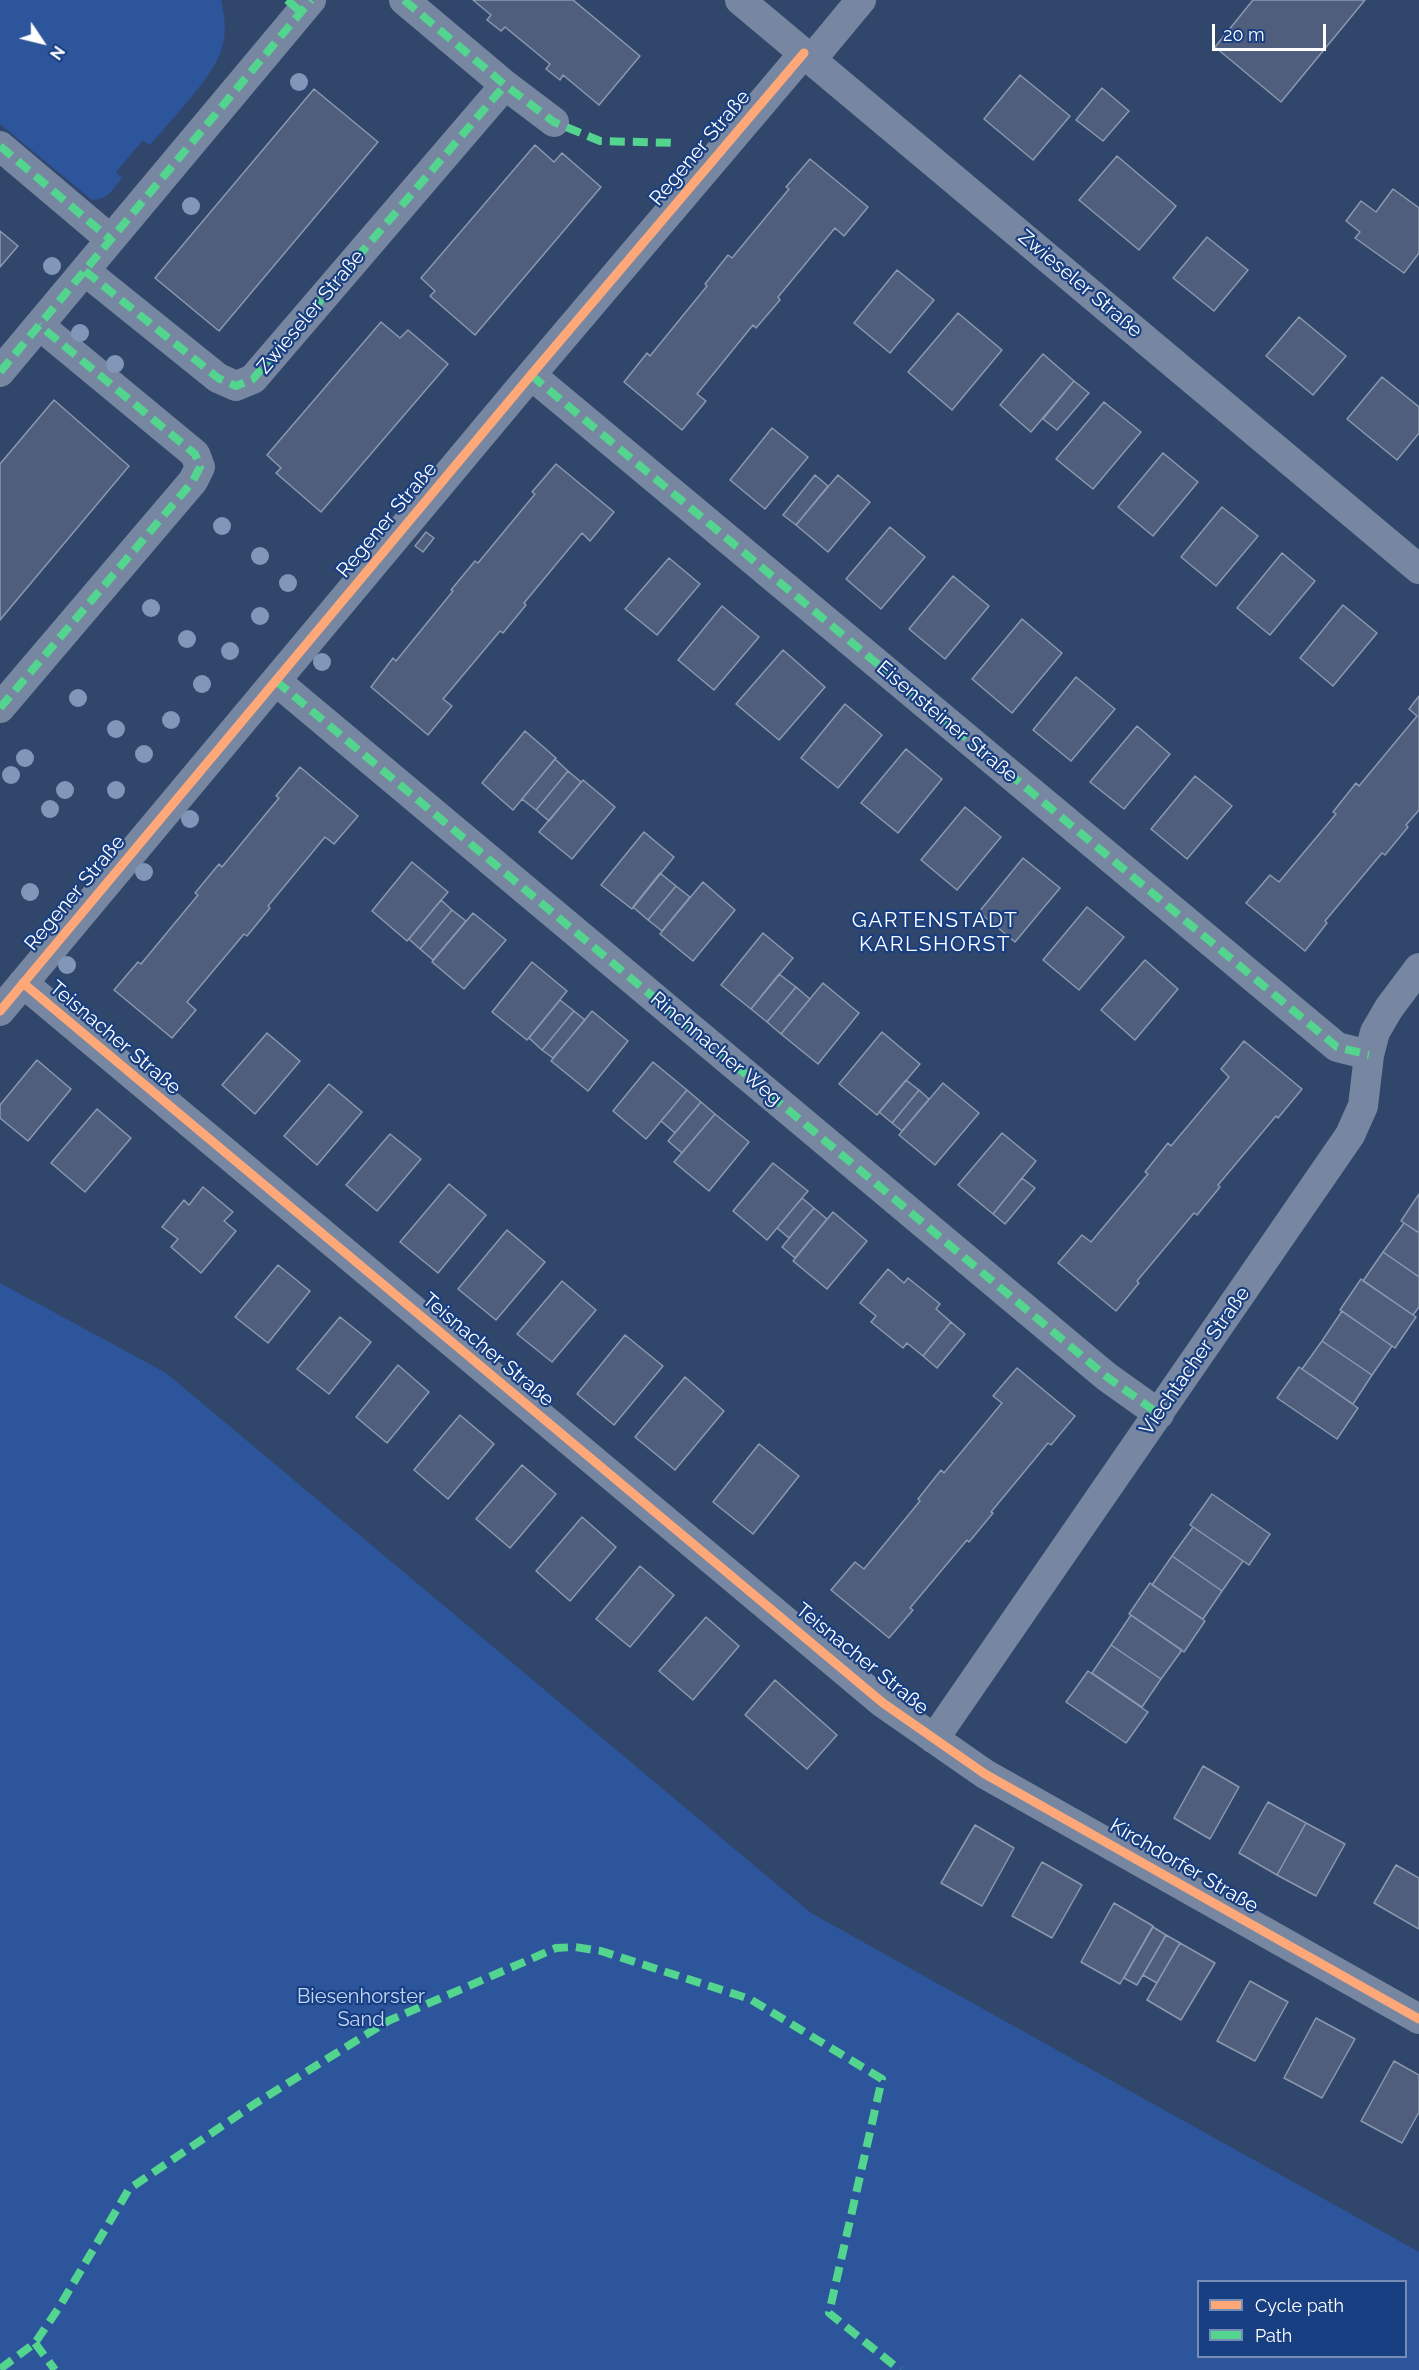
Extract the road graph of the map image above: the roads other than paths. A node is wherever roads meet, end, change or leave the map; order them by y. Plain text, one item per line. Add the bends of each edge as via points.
1 (404, 0) edge
2 (740, 0) edge
3 (861, 0) edge
4 (300, 4) edge
5 (808, 56) junction
6 (505, 85) junction
7 (554, 122) dead end
8 (0, 146) edge
9 (111, 239) junction
10 (85, 271) junction
11 (39, 325) junction
12 (0, 372) edge
13 (531, 375) junction
14 (1419, 569) edge
15 (276, 681) junction
16 (0, 708) edge
17 (1419, 968) edge
18 (23, 983) junction
19 (0, 1011) edge
20 (1369, 1055) junction
21 (1159, 1414) junction
22 (934, 1739) junction
23 (1419, 2019) edge

1 - 6 street
2 - 5 street, Zwieseler Straße
3 - 5 street, Regener Straße
4 - 9 street
5 - 13 street, Regener Straße
5 - 14 street, Zwieseler Straße
6 - 7 street
6 - 10 street, Zwieseler Straße via 254,379 236,386 218,378
8 - 9 street
9 - 10 street
10 - 11 street
11 - 12 street
11 - 16 street via 195,453 200,467 193,482
13 - 15 street, Regener Straße
13 - 20 street, Eisensteiner Straße via 1337,1047
15 - 18 street, Regener Straße
15 - 21 street, Rinchnacher Weg via 1088,1361
17 - 20 street, Viechtacher Straße via 1380,1024
18 - 19 street, Regener Straße
18 - 22 street, Teisnacher Straße via 883,1703
20 - 21 street, Viechtacher Straße via 1363,1106 1350,1135
21 - 22 street, Viechtacher Straße
22 - 23 street, Kirchdorfer Straße via 985,1774

